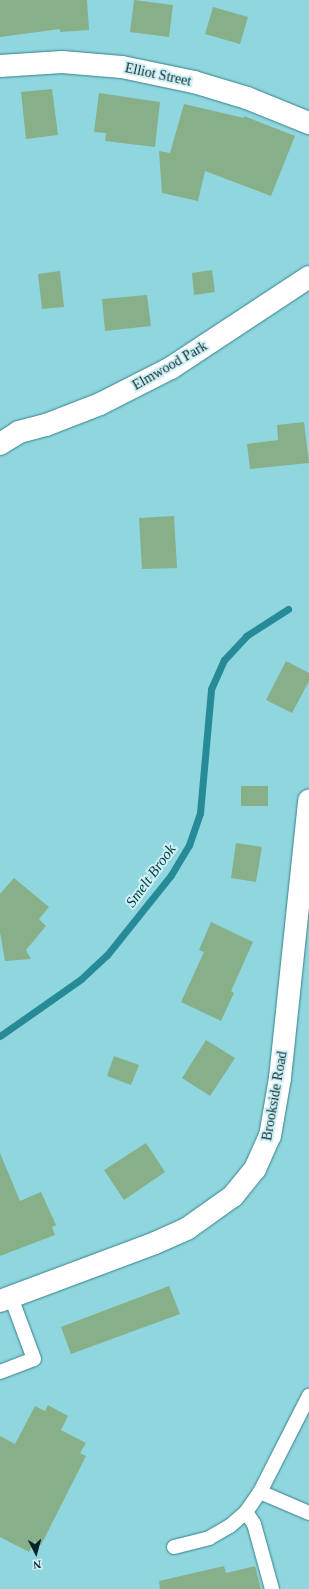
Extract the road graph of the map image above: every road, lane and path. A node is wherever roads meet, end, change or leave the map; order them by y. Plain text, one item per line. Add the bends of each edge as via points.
1 (0, 66) edge
2 (309, 123) edge
3 (309, 277) edge
4 (9, 428) edge
5 (0, 444) edge
6 (309, 801) edge
7 (6, 1299) edge
8 (0, 1372) edge
9 (309, 1396) edge
10 (260, 1492) junction
11 (246, 1512) junction
12 (309, 1513) edge
13 (174, 1547) dead end
14 (272, 1589) edge

1 - 2 street, Elliot Street via 62,62 122,67 194,82 240,96
3 - 4 street, Elmwood Park via 171,368 100,404 46,425
4 - 5 street, Elmwood Park
6 - 7 street, Brookside Road via 279,1084 270,1136 255,1169 234,1196 188,1228
7 - 8 lane via 34,1360
9 - 10 lane
10 - 11 lane
10 - 12 lane
11 - 13 lane via 215,1535
11 - 14 lane via 254,1524

